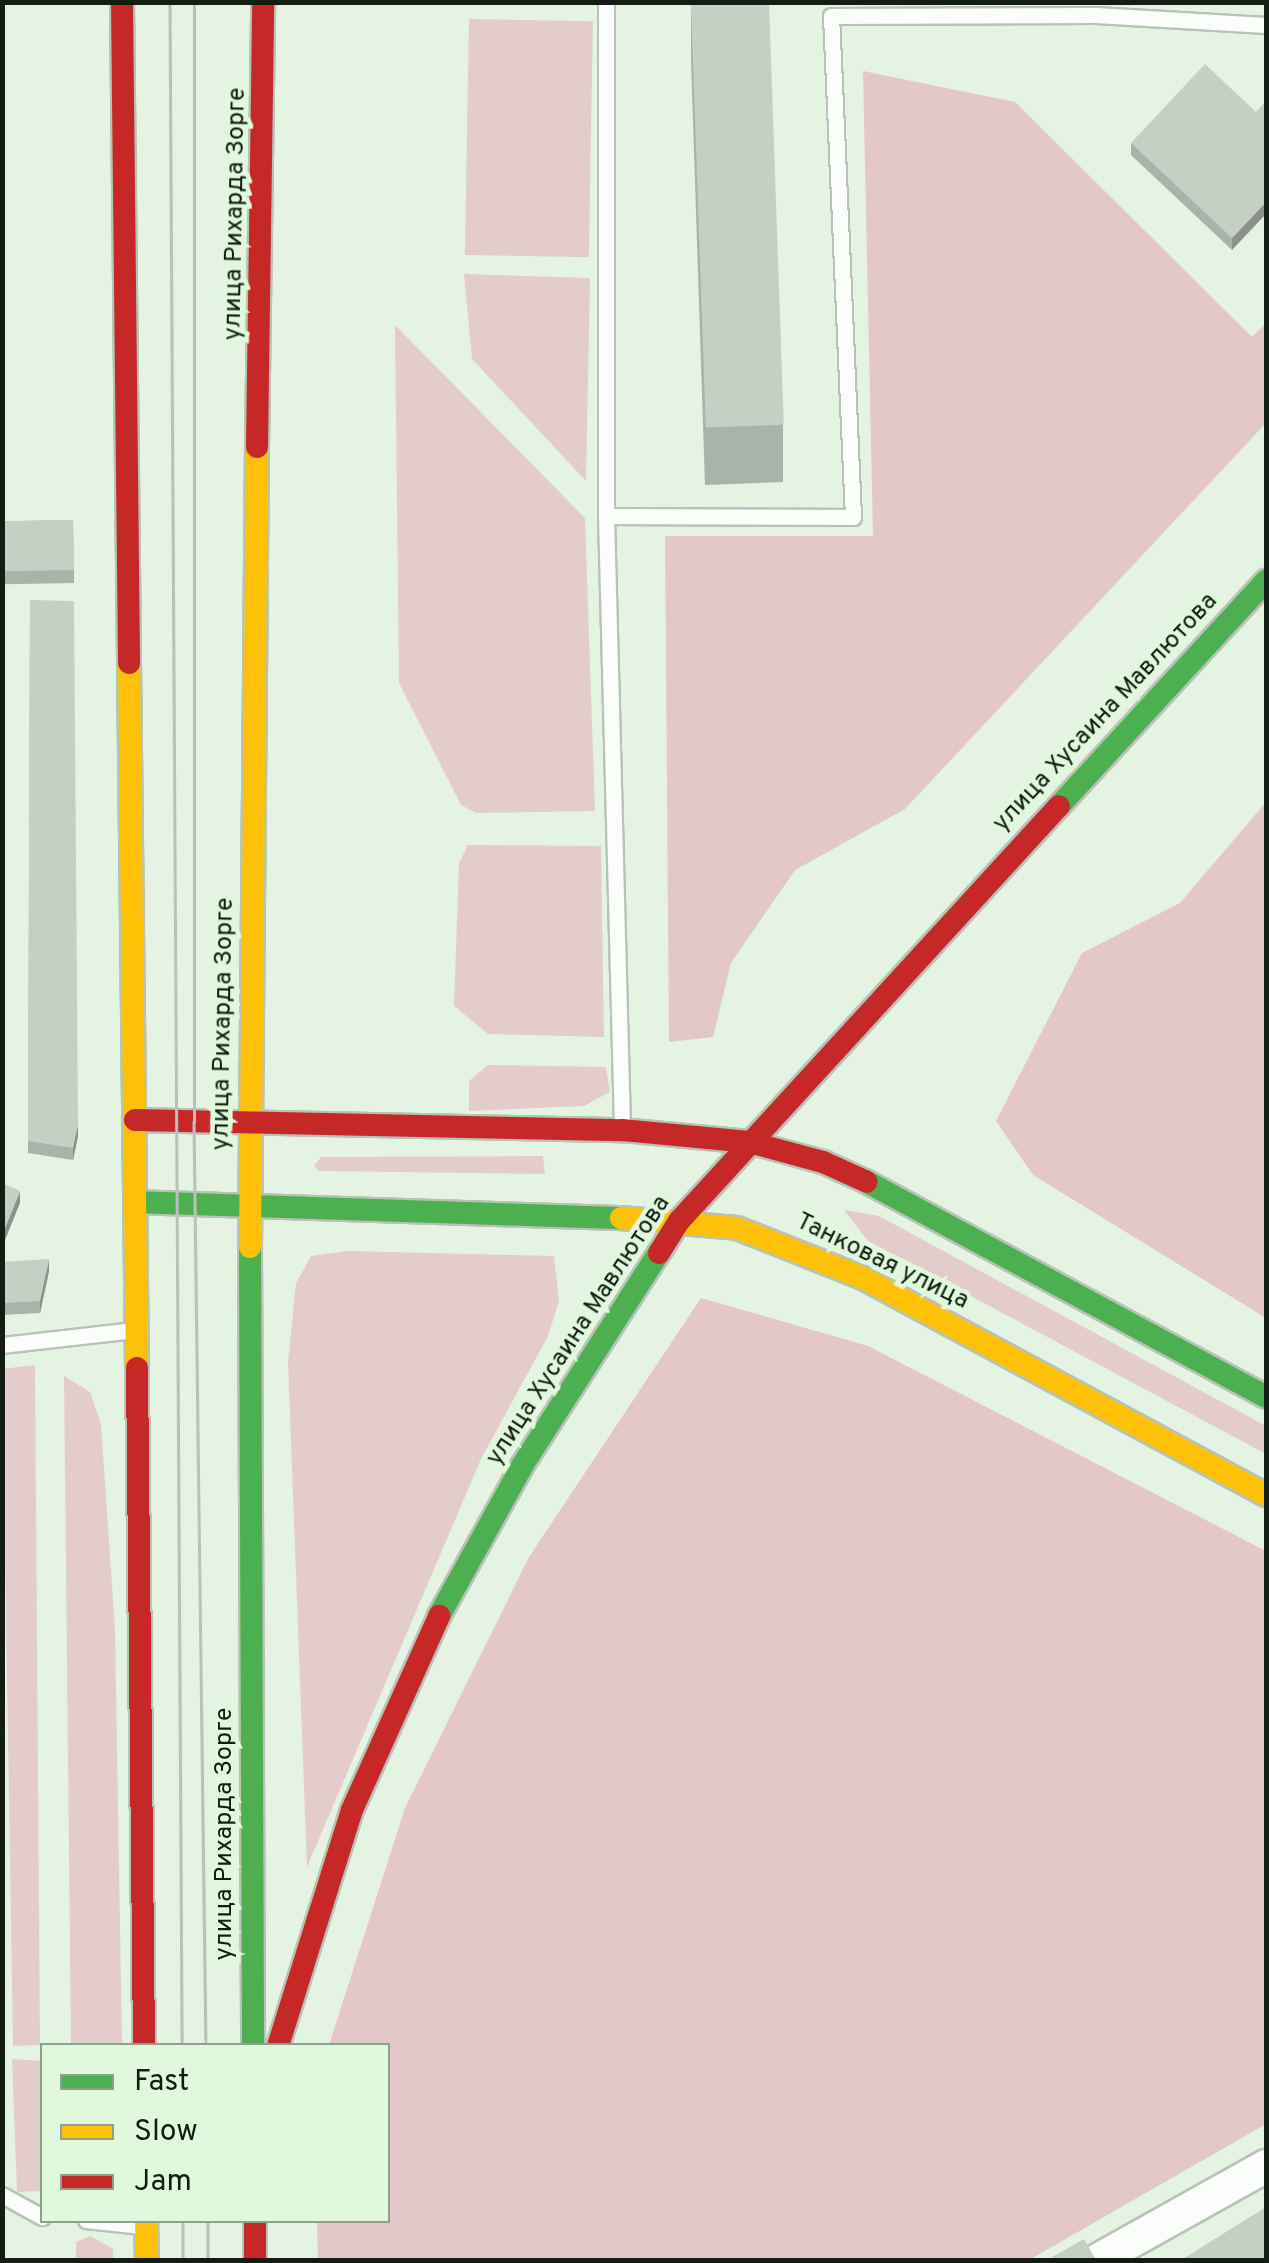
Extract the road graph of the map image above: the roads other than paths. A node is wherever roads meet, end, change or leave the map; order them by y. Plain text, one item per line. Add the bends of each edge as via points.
1 (122, 2) edge
2 (263, 2) edge
3 (606, 2) edge
4 (1266, 25) edge
5 (606, 516) junction
6 (1266, 581) edge
7 (135, 1120) junction
8 (249, 1123) junction
9 (622, 1130) junction
10 (749, 1142) junction
11 (136, 1202) junction
12 (250, 1203) junction
13 (680, 1220) junction
14 (137, 1330) junction
15 (2, 1345) edge
16 (1266, 1398) edge
17 (1266, 1494) edge
18 (144, 2043) edge
19 (253, 2043) edge
20 (279, 2043) edge
21 (1266, 2166) edge
22 (2, 2194) edge
23 (40, 2215) edge
24 (146, 2223) edge
25 (255, 2223) edge
26 (146, 2260) edge
27 (255, 2260) edge
28 (1098, 2260) edge

1 - 7 main road
2 - 8 main road, улица Рихарда Зорге
3 - 5 lane
4 - 5 lane via 1096,14 831,16 853,518
5 - 9 lane
6 - 10 main road, улица Хусаина Мавлютова
7 - 8 main road
7 - 11 main road
8 - 9 main road
8 - 12 main road, улица Рихарда Зорге
9 - 10 main road
10 - 13 main road, улица Хусаина Мавлютова
10 - 16 main road via 823,1162 904,1200
11 - 12 main road, Танковая улица
11 - 14 main road
12 - 13 main road, Танковая улица
12 - 19 main road, улица Рихарда Зорге
13 - 17 main road, Танковая улица via 802,1248
13 - 20 main road, улица Хусаина Мавлютова via 522,1466 449,1595 352,1810
14 - 15 lane
14 - 18 main road
21 - 28 street
22 - 23 lane
24 - 26 main road
25 - 27 main road

